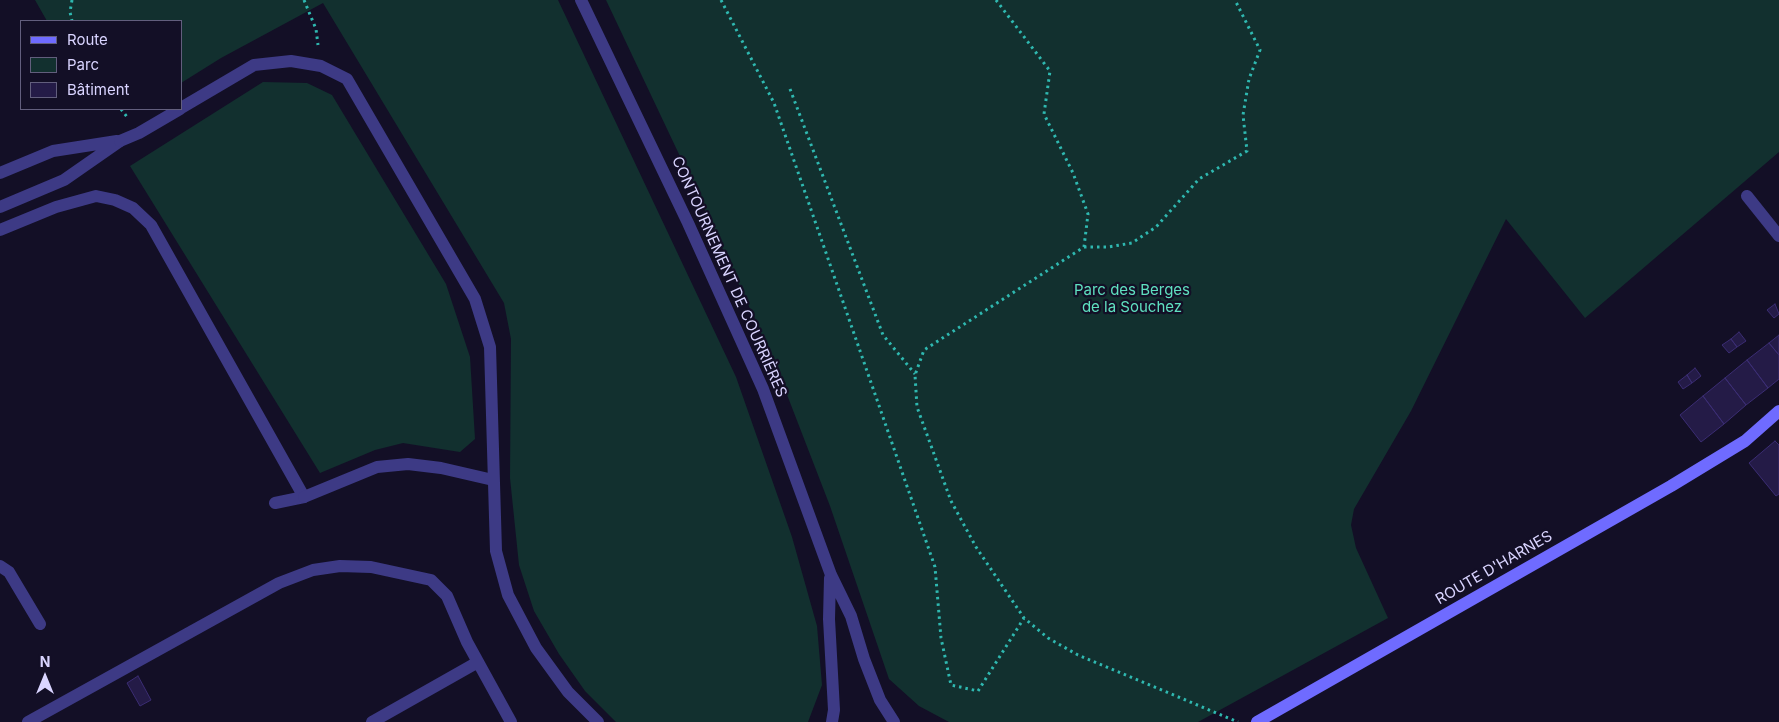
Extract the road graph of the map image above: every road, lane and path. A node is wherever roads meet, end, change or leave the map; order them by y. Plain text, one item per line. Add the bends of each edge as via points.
1 (72, 0) edge
2 (304, 0) edge
3 (581, 0) edge
4 (721, 0) edge
5 (996, 0) edge
6 (1235, 0) edge
7 (72, 20) edge
8 (320, 66) junction
9 (790, 89) dead end
10 (182, 107) edge
11 (178, 110) edge
12 (120, 141) junction
13 (0, 173) edge
14 (1747, 196) dead end
15 (0, 207) edge
16 (0, 230) edge
17 (1779, 236) edge
18 (1084, 247) junction
19 (915, 375) junction
20 (1779, 411) edge
21 (493, 480) junction
22 (304, 497) junction
23 (275, 502) dead end
24 (0, 566) edge
25 (830, 575) junction
26 (1024, 618) junction
27 (40, 624) dead end
28 (478, 662) junction
29 (28, 722) edge
30 (372, 722) edge
31 (511, 722) edge
32 (598, 722) edge
33 (832, 722) edge
34 (894, 722) edge
35 (1238, 722) edge
36 (1257, 722) edge

1 - 7 path
2 - 8 path via 316,28
3 - 25 street, CONTOURNEMENT DE COURRIÈRES via 763,389
4 - 26 path via 774,103 934,567 941,638 951,686 978,690
5 - 18 path via 1050,71 1044,114 1073,173 1088,214
6 - 18 path via 1260,50 1249,79 1243,115 1247,151 1199,179 1156,226 1132,243
8 - 10 street via 291,61 254,65
8 - 21 street via 347,79 475,299 490,346
9 - 19 path via 883,335
11 - 12 street via 139,134
12 - 13 street via 52,151
12 - 15 street via 64,180
14 - 17 street
16 - 22 street via 56,207 96,196 133,208 151,225
18 - 19 path via 924,350
19 - 26 path via 917,407 951,501 976,547
20 - 36 main road, ROUTE D'HARNES via 1745,440 1671,486
21 - 22 street via 408,464 377,467
21 - 32 street via 496,551 508,595 541,655 568,692
22 - 23 street
24 - 27 street via 9,572
25 - 33 street, CONTOURNEMENT DE COURRIÈRES
25 - 34 street, CONTOURNEMENT DE COURRIÈRES via 851,616 880,700
26 - 35 path via 1048,638 1078,655
28 - 29 street via 447,596 431,580 371,567 322,568 279,583
28 - 30 street
28 - 31 street

